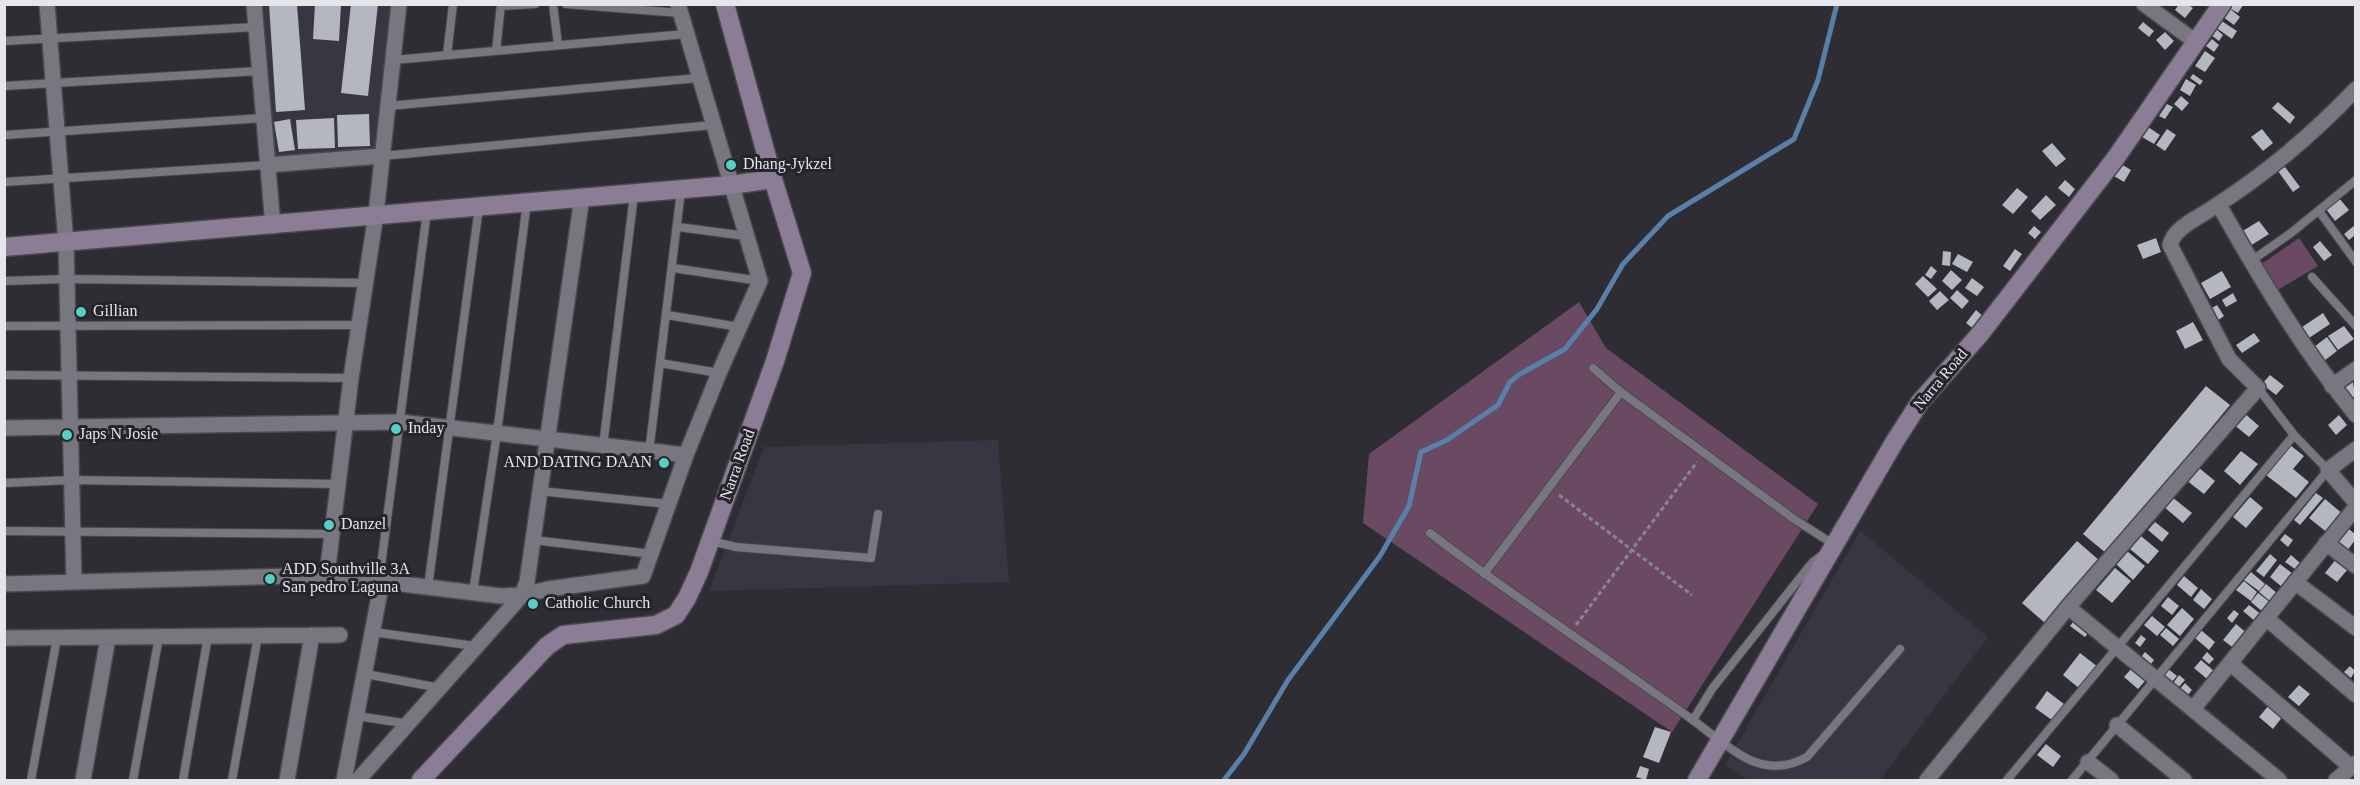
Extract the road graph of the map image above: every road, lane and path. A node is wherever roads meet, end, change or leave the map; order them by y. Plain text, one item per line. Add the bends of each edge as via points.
1 (47, 4) edge
2 (254, 4) edge
3 (399, 4) edge
4 (453, 4) edge
5 (535, 4) edge
6 (553, 4) edge
7 (566, 4) edge
8 (725, 4) edge
9 (2144, 4) edge
10 (2222, 4) edge
11 (501, 5) edge
12 (679, 9) edge
13 (256, 27) junction
14 (686, 34) junction
15 (50, 39) junction
16 (4, 42) edge
17 (2196, 42) junction
18 (558, 45) junction
19 (496, 51) junction
20 (447, 55) junction
21 (393, 60) junction
22 (259, 71) junction
23 (699, 78) junction
24 (53, 83) junction
25 (4, 86) edge
26 (2355, 89) edge
27 (386, 106) junction
28 (262, 118) junction
29 (713, 125) junction
30 (57, 133) junction
31 (4, 135) edge
32 (381, 156) junction
33 (267, 165) junction
34 (60, 179) junction
35 (773, 179) junction
36 (2355, 180) edge
37 (4, 182) edge
38 (731, 185) junction
39 (681, 189) junction
40 (634, 193) junction
41 (582, 197) junction
42 (527, 202) junction
43 (479, 205) junction
44 (2219, 205) junction
45 (428, 210) junction
46 (2319, 211) junction
47 (376, 214) junction
48 (273, 226) junction
49 (678, 227) junction
50 (746, 236) junction
51 (66, 243) junction
52 (4, 247) edge
53 (2251, 261) junction
54 (2355, 262) edge
55 (673, 268) junction
56 (2312, 277) dead end
57 (66, 279) junction
58 (4, 281) edge
59 (760, 281) junction
60 (366, 283) junction
61 (667, 315) junction
62 (67, 325) junction
63 (360, 325) junction
64 (4, 326) edge
65 (2355, 326) edge
66 (740, 327) junction
67 (660, 363) junction
68 (1593, 368) dead end
69 (2355, 369) edge
70 (719, 373) junction
71 (68, 374) junction
72 (4, 375) edge
73 (351, 378) junction
74 (2332, 386) junction
75 (2258, 388) junction
76 (1621, 392) junction
77 (2355, 415) edge
78 (347, 422) junction
79 (400, 422) junction
80 (70, 426) junction
81 (4, 428) edge
82 (449, 428) junction
83 (497, 433) junction
84 (2294, 435) junction
85 (546, 439) junction
86 (603, 446) junction
87 (2355, 449) edge
88 (649, 452) junction
89 (1704, 453) junction
90 (686, 455) junction
91 (2328, 470) junction
92 (71, 480) junction
93 (4, 483) edge
94 (339, 484) junction
95 (1550, 487) junction
96 (539, 491) junction
97 (668, 504) junction
98 (2355, 505) edge
99 (878, 514) dead end
100 (4, 531) edge
101 (72, 531) junction
102 (1430, 533) dead end
103 (333, 534) junction
104 (533, 540) junction
105 (710, 540) junction
106 (2326, 543) junction
107 (1833, 548) junction
108 (1632, 550) junction
109 (652, 554) junction
110 (2355, 566) edge
111 (1484, 574) junction
112 (327, 575) junction
113 (74, 581) junction
114 (380, 581) junction
115 (2295, 582) junction
116 (4, 584) edge
117 (428, 587) junction
118 (473, 592) junction
119 (522, 595) junction
120 (1692, 595) dead end
121 (2068, 607) junction
122 (2266, 618) junction
123 (2355, 628) edge
124 (373, 632) junction
125 (1571, 633) junction
126 (312, 635) junction
127 (340, 635) dead end
128 (208, 636) junction
129 (258, 636) junction
130 (159, 637) junction
131 (4, 638) edge
132 (57, 638) junction
133 (108, 638) junction
134 (477, 646) junction
135 (2118, 648) junction
136 (1900, 649) dead end
137 (2230, 663) junction
138 (366, 674) junction
139 (2156, 678) junction
140 (440, 688) junction
141 (2355, 695) edge
142 (2193, 709) junction
143 (357, 716) junction
144 (1692, 720) junction
145 (409, 724) junction
146 (2117, 725) junction
147 (1720, 741) junction
148 (2088, 762) junction
149 (2353, 765) edge
150 (31, 780) edge
151 (83, 780) edge
152 (133, 780) edge
153 (183, 780) edge
154 (232, 780) edge
155 (287, 780) edge
156 (344, 780) edge
157 (357, 780) edge
158 (421, 780) edge
159 (1697, 780) edge
160 (1927, 780) edge
161 (2007, 780) edge
162 (2072, 780) edge
163 (2111, 780) edge
164 (2184, 780) edge
165 (2279, 780) edge
166 (2336, 780) edge

1 - 15 street
2 - 13 street
3 - 21 street
4 - 20 lane
5 - 11 lane
6 - 18 lane
7 - 12 lane
8 - 35 street, Narra Road
9 - 17 street
10 - 17 street, Narra Road
11 - 19 lane
12 - 14 street
13 - 15 lane
13 - 22 street
14 - 18 lane
14 - 23 street
15 - 16 lane
15 - 24 street
17 - 107 street, Narra Road via 2050,244 1980,334 1920,402
18 - 19 lane
19 - 20 lane
20 - 21 lane
21 - 27 street
22 - 24 lane
22 - 28 street
23 - 27 lane
23 - 29 street
24 - 25 lane
24 - 30 street
26 - 44 street via 2277,162
27 - 32 street
28 - 30 lane
28 - 33 street
29 - 32 lane
29 - 38 street
30 - 31 lane
30 - 34 street
32 - 33 street
32 - 47 street
33 - 34 lane
33 - 48 street
34 - 37 lane
34 - 51 street
35 - 38 street
35 - 105 street, Narra Road via 790,228 801,279
36 - 46 lane
38 - 39 street
38 - 50 street
39 - 40 street
39 - 49 lane
40 - 41 street
40 - 86 lane
41 - 42 street
41 - 85 street
42 - 43 street
42 - 83 lane
43 - 45 street
43 - 82 lane
44 - 53 street
44 - 75 street via 2175,233 2170,245 2229,359
45 - 47 street
45 - 79 lane
46 - 53 lane
46 - 54 lane
47 - 48 street
47 - 60 street
48 - 51 street
49 - 50 lane
49 - 55 lane
50 - 59 street
51 - 52 street
51 - 57 street
53 - 74 street
55 - 59 lane
55 - 61 lane
56 - 65 lane
57 - 58 lane
57 - 60 lane
57 - 62 street
59 - 66 street
60 - 63 street
61 - 66 lane
61 - 67 lane
62 - 63 lane
62 - 64 lane
62 - 71 street
63 - 73 street
66 - 70 street
67 - 70 lane
67 - 88 lane
68 - 76 lane
69 - 74 street
70 - 90 street
71 - 72 lane
71 - 73 lane
71 - 80 street
73 - 78 street
74 - 77 street
75 - 84 lane
75 - 121 street
76 - 89 lane
76 - 95 lane
78 - 79 street
78 - 80 street
78 - 94 street
79 - 82 street
79 - 114 lane
80 - 81 street
80 - 92 street
82 - 83 street
82 - 117 lane
83 - 85 street
83 - 118 lane
84 - 91 lane
84 - 135 lane
85 - 86 street
85 - 96 street
86 - 88 street
87 - 91 street
88 - 90 street
89 - 107 lane
89 - 108 path
90 - 97 street
91 - 98 street
91 - 139 lane
92 - 93 lane
92 - 94 lane
92 - 101 street
94 - 103 street
95 - 108 path
95 - 111 lane
96 - 97 lane
96 - 104 street
97 - 109 street
98 - 106 street
99 - 105 lane via 871,558 736,548
100 - 101 lane
101 - 103 lane
101 - 113 street
102 - 111 lane
103 - 112 street
104 - 109 lane
104 - 119 street
105 - 158 street, Narra Road via 676,615 656,625 563,635 547,646
106 - 110 street
106 - 115 street
107 - 144 lane via 1807,569
107 - 147 street, Narra Road
108 - 120 path
108 - 125 path
109 - 119 street via 643,576
111 - 125 lane
112 - 113 street
112 - 114 street
113 - 116 street
114 - 117 street
114 - 124 street
115 - 122 street
115 - 123 street
117 - 118 street
118 - 119 street
119 - 134 street
121 - 135 street
121 - 160 street
122 - 137 street
122 - 141 street
124 - 134 lane
124 - 138 street
125 - 144 lane
126 - 127 street
126 - 129 street
126 - 155 street
128 - 129 street
128 - 130 street
128 - 153 lane
129 - 154 lane
130 - 133 street
130 - 152 lane
131 - 132 street
132 - 133 street
132 - 150 lane
133 - 151 street
134 - 140 street
135 - 139 street
135 - 161 lane
136 - 147 lane via 1807,757 1796,763 1764,765
137 - 142 street
137 - 149 street
138 - 140 lane
138 - 143 street
139 - 142 street
139 - 146 lane
140 - 145 street
142 - 165 street
143 - 145 lane
143 - 156 street
144 - 147 lane
145 - 157 street
146 - 148 lane
146 - 164 street
147 - 159 street, Narra Road
148 - 162 lane
148 - 163 street
149 - 166 street

